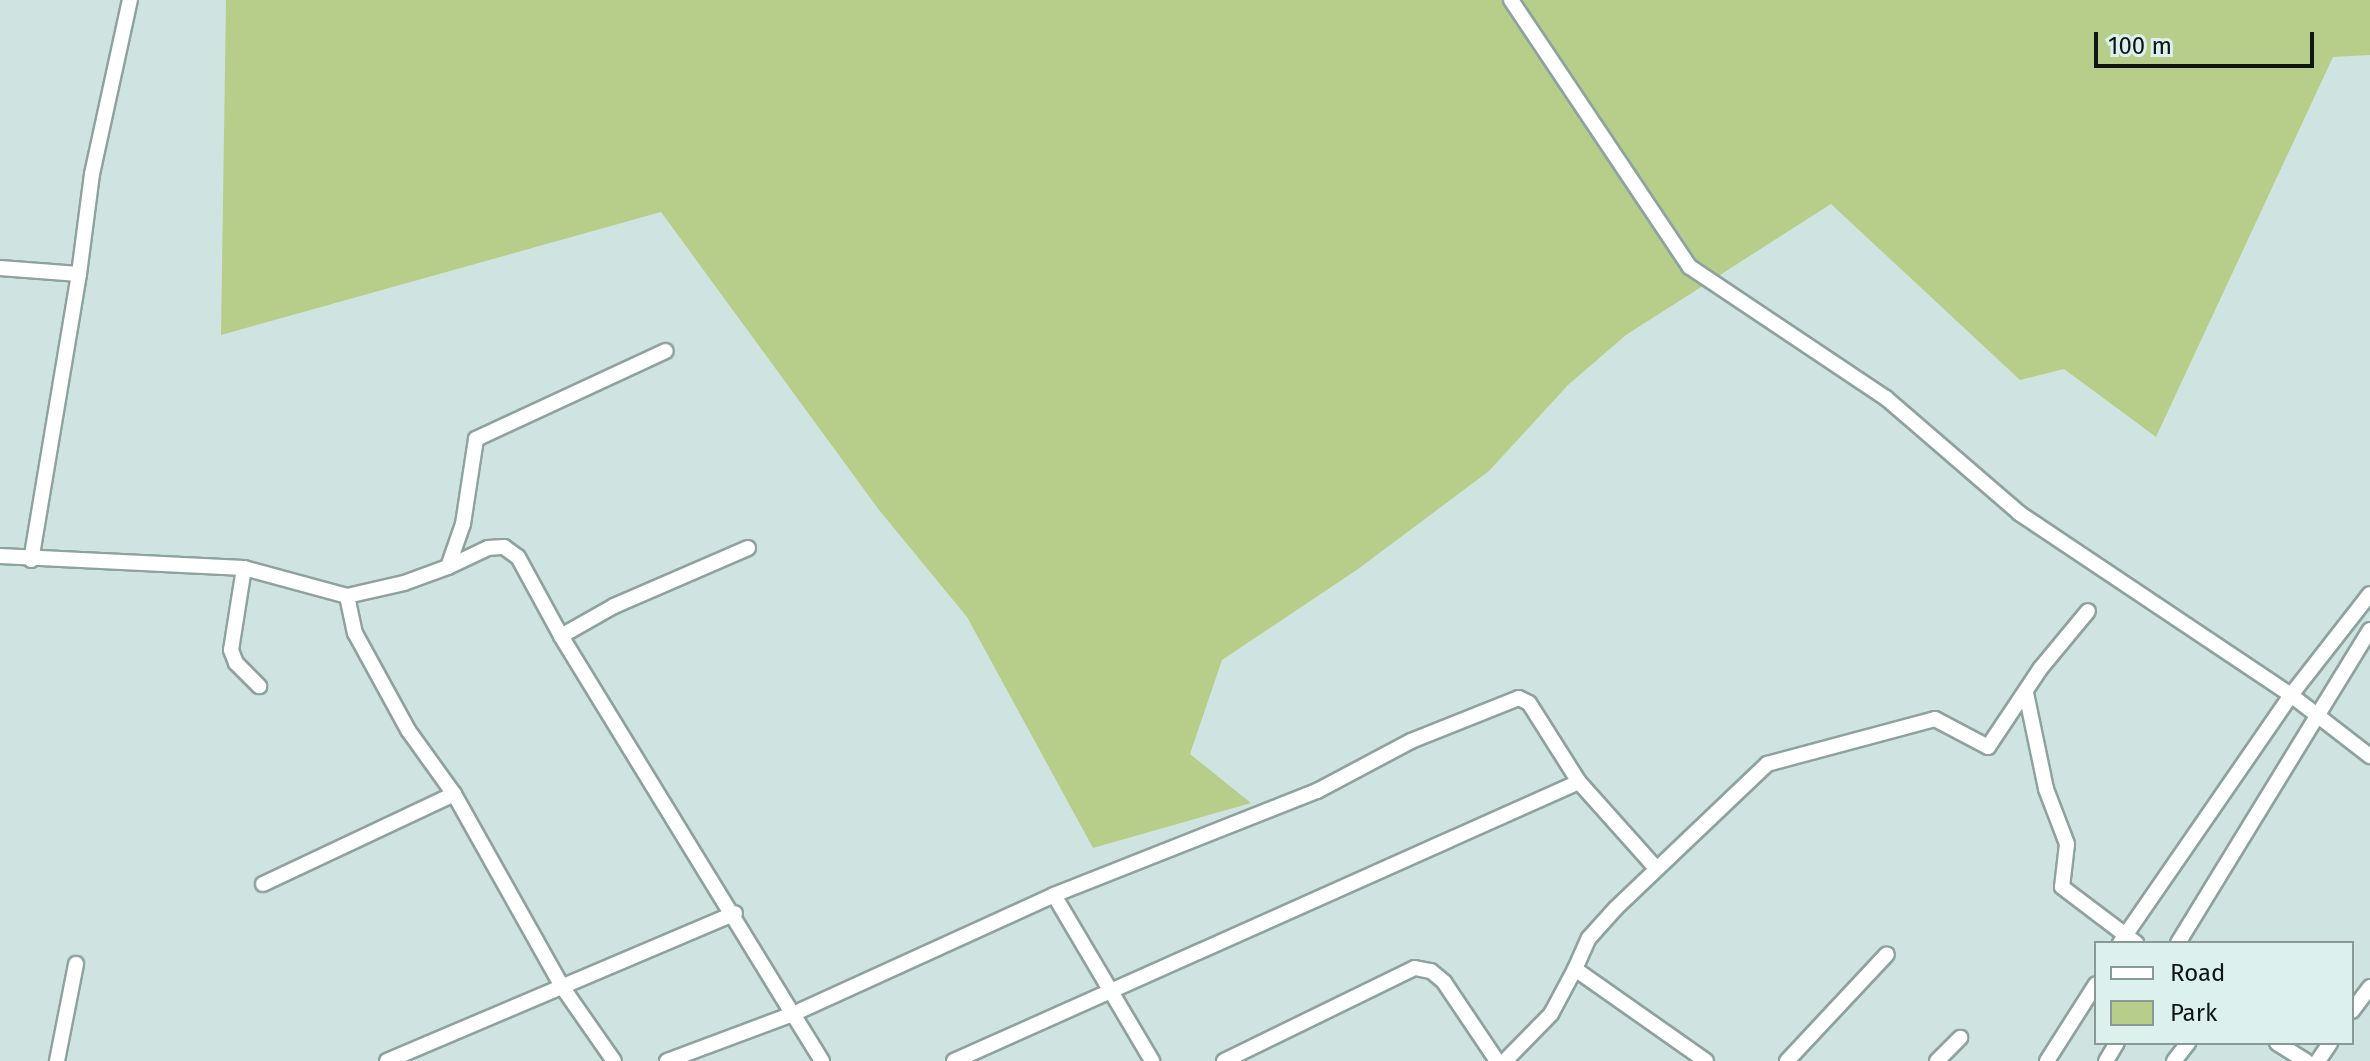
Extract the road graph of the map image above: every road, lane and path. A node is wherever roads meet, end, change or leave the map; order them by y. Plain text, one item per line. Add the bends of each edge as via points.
1 (130, 0) edge
2 (1511, 0) edge
3 (0, 268) edge
4 (79, 274) junction
5 (666, 351) dead end
6 (748, 548) dead end
7 (0, 556) edge
8 (31, 560) junction
9 (448, 567) junction
10 (244, 568) junction
11 (2370, 594) edge
12 (347, 596) junction
13 (2088, 611) dead end
14 (2370, 630) edge
15 (561, 636) junction
16 (259, 686) dead end
17 (2026, 693) junction
18 (2291, 695) junction
19 (2370, 756) edge
20 (1579, 782) junction
21 (454, 794) junction
22 (1655, 867) junction
23 (263, 884) dead end
24 (1054, 895) junction
25 (735, 913) junction
26 (2127, 940) edge
27 (2179, 941) edge
28 (1887, 954) dead end
29 (76, 964) dead end
30 (1575, 969) junction
31 (2094, 987) edge
32 (2370, 987) edge
33 (563, 988) junction
34 (1110, 989) junction
35 (2354, 1008) edge
36 (793, 1014) junction
37 (1960, 1038) dead end
38 (2186, 1045) edge
39 (2280, 1045) edge
40 (57, 1061) edge
41 (387, 1061) edge
42 (614, 1061) edge
43 (667, 1061) edge
44 (822, 1061) edge
45 (954, 1061) edge
46 (1152, 1061) edge
47 (1224, 1061) edge
48 (1497, 1061) edge
49 (1505, 1061) edge
50 (1706, 1061) edge
51 (1787, 1061) edge
52 (1937, 1061) edge
53 (2047, 1061) edge
54 (2174, 1061) edge
55 (2306, 1061) edge

1 - 4 street via 92,174
2 - 18 street via 1690,267 1886,398 2019,513
3 - 4 street
4 - 8 street
5 - 9 street via 476,439 463,524
6 - 15 street via 614,606
7 - 8 street
8 - 10 street
9 - 12 street
9 - 15 street via 488,548 504,547 518,557
10 - 12 street
10 - 16 street via 231,650 236,663
11 - 18 street
12 - 21 street via 355,633 408,730
13 - 17 street
14 - 27 street
15 - 25 street via 673,823
17 - 22 street via 1988,747 1935,719 1767,764
17 - 26 street via 2046,789 2067,844 2062,887
18 - 19 street
18 - 26 street
20 - 22 street
20 - 24 street via 1529,703 1519,698 1411,741 1317,791
20 - 34 street via 1384,874
21 - 23 street
21 - 33 street
22 - 30 street via 1589,938
24 - 34 street
24 - 36 street
25 - 33 street
25 - 36 street
28 - 51 street
29 - 40 street
30 - 49 street via 1551,1014
30 - 50 street
31 - 53 street
32 - 35 street
33 - 41 street
33 - 42 street
34 - 45 street
34 - 46 street
36 - 43 street
36 - 44 street
37 - 52 street
38 - 54 street
39 - 55 street
47 - 48 street via 1415,968 1431,971 1444,982

